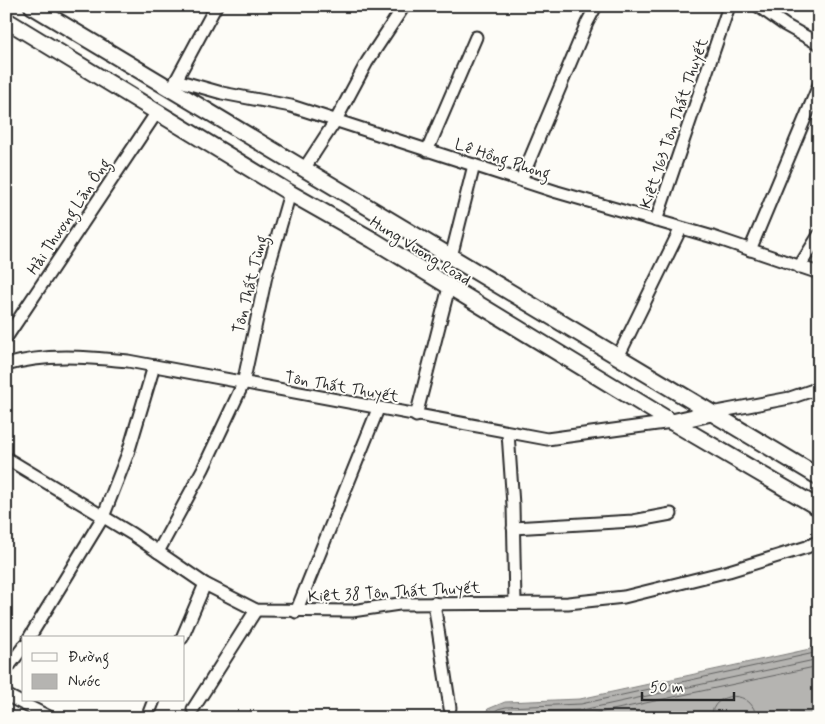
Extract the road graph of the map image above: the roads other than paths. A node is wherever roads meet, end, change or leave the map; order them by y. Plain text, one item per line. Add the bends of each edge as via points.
1 (32, 6) edge
2 (216, 6) edge
3 (404, 6) edge
4 (596, 6) edge
5 (729, 6) edge
6 (758, 6) edge
7 (6, 20) edge
8 (476, 37) dead end
9 (819, 44) edge
10 (174, 84) junction
11 (819, 85) edge
12 (157, 112) junction
13 (336, 120) junction
14 (427, 151) junction
15 (474, 165) junction
16 (304, 169) junction
17 (521, 180) junction
18 (290, 193) junction
19 (656, 221) junction
20 (680, 230) junction
21 (819, 235) edge
22 (750, 250) junction
23 (456, 260) junction
24 (799, 267) junction
25 (819, 273) edge
26 (448, 287) junction
27 (6, 338) edge
28 (618, 357) junction
29 (6, 365) edge
30 (154, 366) junction
31 (243, 384) junction
32 (819, 388) edge
33 (378, 409) junction
34 (711, 413) junction
35 (416, 416) junction
36 (672, 422) junction
37 (508, 433) junction
38 (6, 458) edge
39 (819, 477) edge
40 (819, 508) edge
41 (671, 514) dead end
42 (103, 517) junction
43 (513, 528) junction
44 (819, 541) edge
45 (158, 552) junction
46 (205, 584) junction
47 (434, 603) junction
48 (514, 603) junction
49 (256, 610) junction
50 (296, 612) junction
51 (30, 636) edge
52 (183, 636) edge
53 (22, 649) edge
54 (6, 670) edge
55 (6, 695) edge
56 (153, 702) edge
57 (193, 708) dead end
58 (450, 708) dead end
59 (51, 718) edge
60 (146, 718) edge

1 - 10 main road, Hung Vuong Road
2 - 10 street
3 - 13 street via 367,62
4 - 17 street
5 - 19 street, Kiệt 163 Tôn Thất Thuyết
6 - 9 street
7 - 12 main road, Hung Vuong Road
8 - 14 street
10 - 12 main road
10 - 13 street, Lê Hồng Phong via 290,106
10 - 16 main road, Hung Vuong Road
11 - 22 street
12 - 18 main road, Hung Vuong Road
12 - 27 street, Hải Thượng Lãn Ông
13 - 14 street, Lê Hồng Phong
13 - 16 street
14 - 15 street, Lê Hồng Phong
15 - 17 street, Lê Hồng Phong
15 - 23 street
16 - 18 main road
16 - 23 main road, Hung Vuong Road
17 - 19 street, Lê Hồng Phong
18 - 26 main road, Hung Vuong Road
18 - 31 street, Tôn Thất Tùng via 266,276
19 - 20 street, Lê Hồng Phong
20 - 22 street, Lê Hồng Phong
20 - 28 street
21 - 24 street
22 - 24 street, Lê Hồng Phong
23 - 26 main road
23 - 28 main road, Hung Vuong Road
24 - 25 street, Lê Hồng Phong
26 - 35 street
26 - 36 main road, Hung Vuong Road
28 - 34 main road, Hung Vuong Road
29 - 30 street, Tôn Thất Thuyết via 31,357 81,357
30 - 31 street, Tôn Thất Thuyết
30 - 42 street via 128,453
31 - 33 street, Tôn Thất Thuyết
31 - 45 street, Tôn Thất Tùng via 203,469
32 - 34 street via 790,398
33 - 35 street, Tôn Thất Thuyết
33 - 50 street
34 - 36 main road
34 - 39 main road, Hung Vuong Road
35 - 37 street, Tôn Thất Thuyết
36 - 37 street, Tôn Thất Thuyết via 547,439
36 - 40 main road, Hung Vuong Road
37 - 43 street
38 - 42 street, Kiệt 38 Tôn Thất Thuyết
41 - 43 street via 633,521
42 - 45 street, Kiệt 38 Tôn Thất Thuyết
42 - 51 street
43 - 48 street
44 - 48 street, Kiệt 38 Tôn Thất Thuyết via 729,571 624,597 568,603
45 - 46 street, Kiệt 38 Tôn Thất Thuyết
46 - 49 street, Kiệt 38 Tôn Thất Thuyết
46 - 52 street
47 - 48 street, Kiệt 38 Tôn Thất Thuyết
47 - 50 street, Kiệt 38 Tôn Thất Thuyết via 352,611
47 - 58 street
49 - 50 street, Kiệt 38 Tôn Thất Thuyết
49 - 57 street
53 - 54 street
55 - 59 street
56 - 60 street

